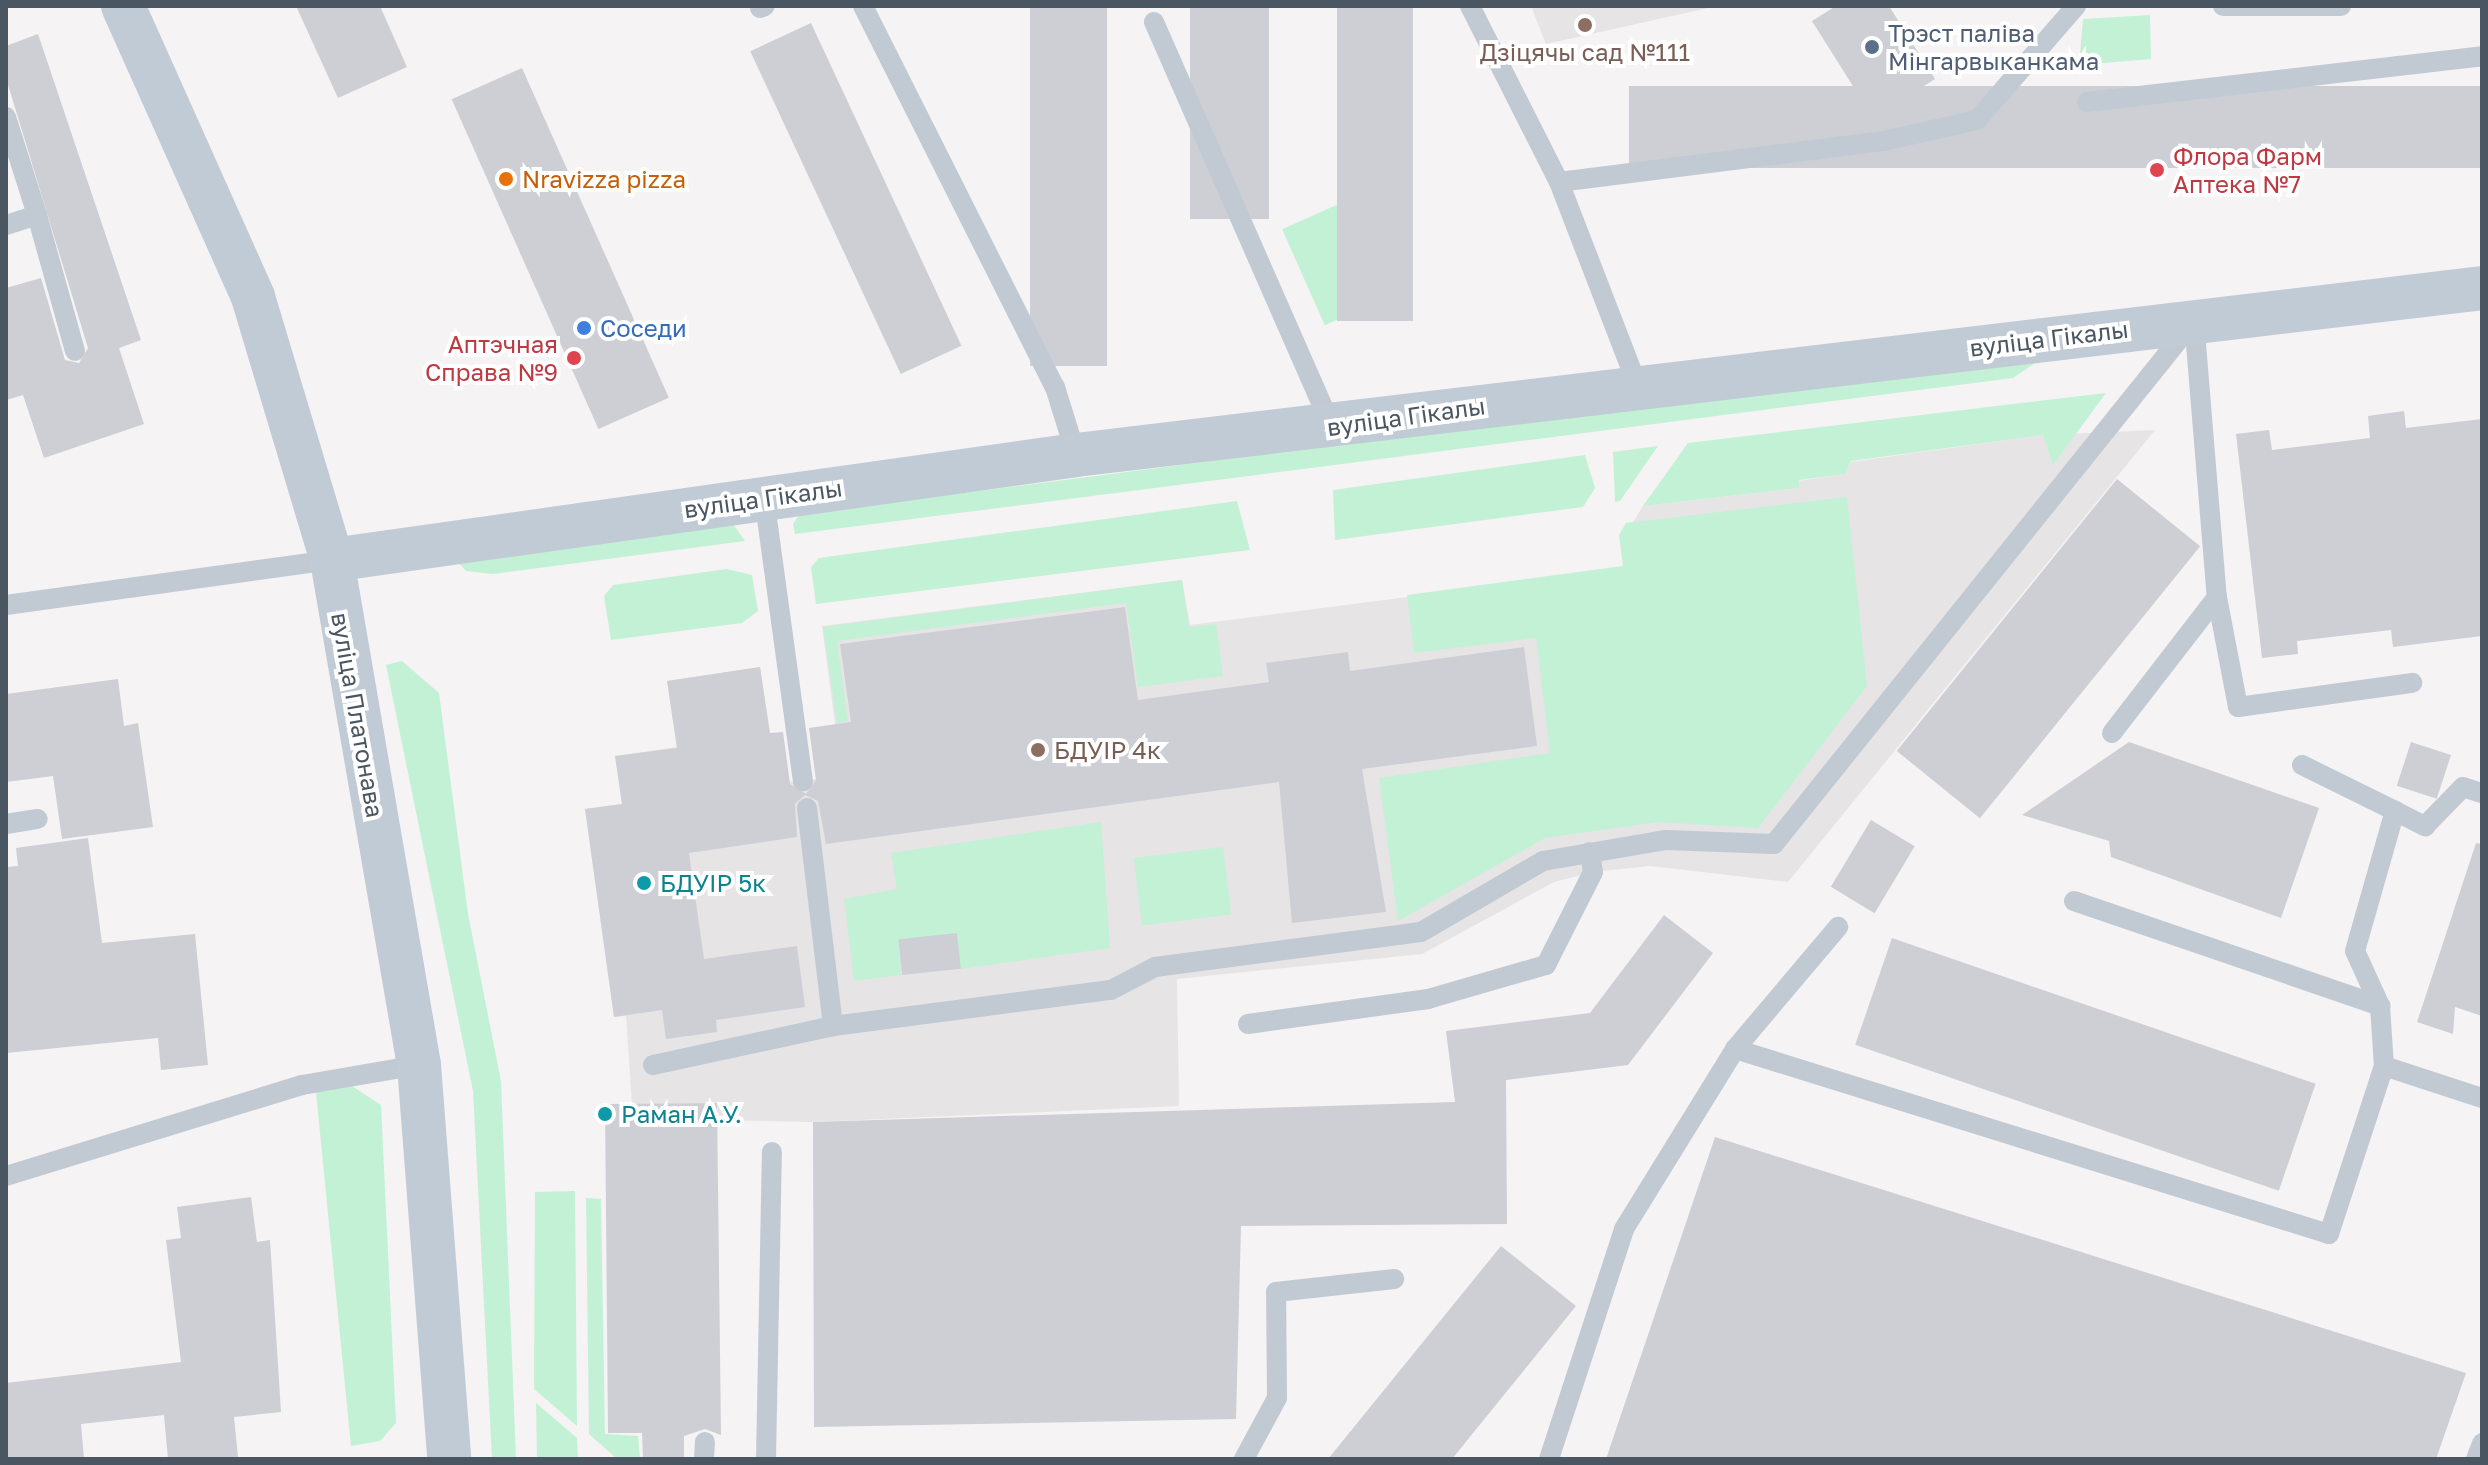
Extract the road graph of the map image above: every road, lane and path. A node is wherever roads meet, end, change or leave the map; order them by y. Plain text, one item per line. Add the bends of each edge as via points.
1 (123, 6) edge
2 (863, 6) edge
3 (1470, 6) edge
4 (2076, 6) edge
5 (2223, 6) edge
6 (2341, 6) edge
7 (1154, 22) dead end
8 (2482, 56) edge
9 (2087, 102) dead end
10 (6, 117) edge
11 (1559, 182) junction
12 (37, 215) junction
13 (6, 225) edge
14 (2482, 288) edge
15 (2194, 320) junction
16 (75, 351) dead end
17 (1638, 387) junction
18 (1331, 425) junction
19 (1076, 455) junction
20 (764, 497) junction
21 (332, 560) junction
22 (2217, 597) junction
23 (6, 605) edge
24 (2412, 683) dead end
25 (2112, 733) dead end
26 (2302, 765) dead end
27 (803, 781) dead end
28 (2482, 793) edge
29 (807, 808) dead end
30 (2395, 811) junction
31 (38, 819) dead end
32 (6, 824) edge
33 (1590, 852) junction
34 (2074, 901) dead end
35 (1838, 927) dead end
36 (2380, 1006) junction
37 (1248, 1024) dead end
38 (833, 1026) junction
39 (1735, 1049) junction
40 (419, 1065) junction
41 (653, 1065) dead end
42 (2384, 1066) junction
43 (2482, 1098) edge
44 (772, 1152) dead end
45 (6, 1176) edge
46 (1394, 1279) dead end
47 (2482, 1443) edge
48 (449, 1459) edge
49 (766, 1459) edge
50 (1244, 1459) edge
51 (1549, 1459) edge
52 (2476, 1459) edge

1 - 21 street, вуліца Платонава via 253,297
2 - 19 lane via 1055,387
3 - 11 lane
4 - 11 lane via 1977,120 1884,141
5 - 6 lane
7 - 18 lane
8 - 9 lane
10 - 12 lane
11 - 17 lane
12 - 13 lane
12 - 16 lane
14 - 15 street, вуліца Гікалы
15 - 17 street, вуліца Гікалы
15 - 22 lane
15 - 33 lane via 1774,844 1666,840
17 - 18 street, вуліца Гікалы
18 - 19 street, вуліца Гікалы
19 - 20 street, вуліца Гікалы
20 - 21 street, вуліца Гікалы
20 - 27 lane
21 - 23 lane
21 - 40 street, вуліца Платонава
22 - 24 lane via 2238,707
22 - 25 lane
26 - 30 lane
28 - 30 lane via 2463,787 2425,826
29 - 38 lane
30 - 36 lane via 2355,951
31 - 32 lane
33 - 37 lane via 1593,872 1546,965 1428,999
33 - 38 lane via 1543,861 1421,932 1155,967 1111,990
34 - 36 lane
35 - 39 lane
36 - 42 lane
38 - 41 lane
39 - 42 lane via 2329,1234
39 - 51 lane via 1624,1229
40 - 45 lane via 302,1085
40 - 48 street, вуліца Платонава
42 - 43 lane
44 - 49 lane
46 - 50 lane via 1276,1292 1277,1398
47 - 52 lane

